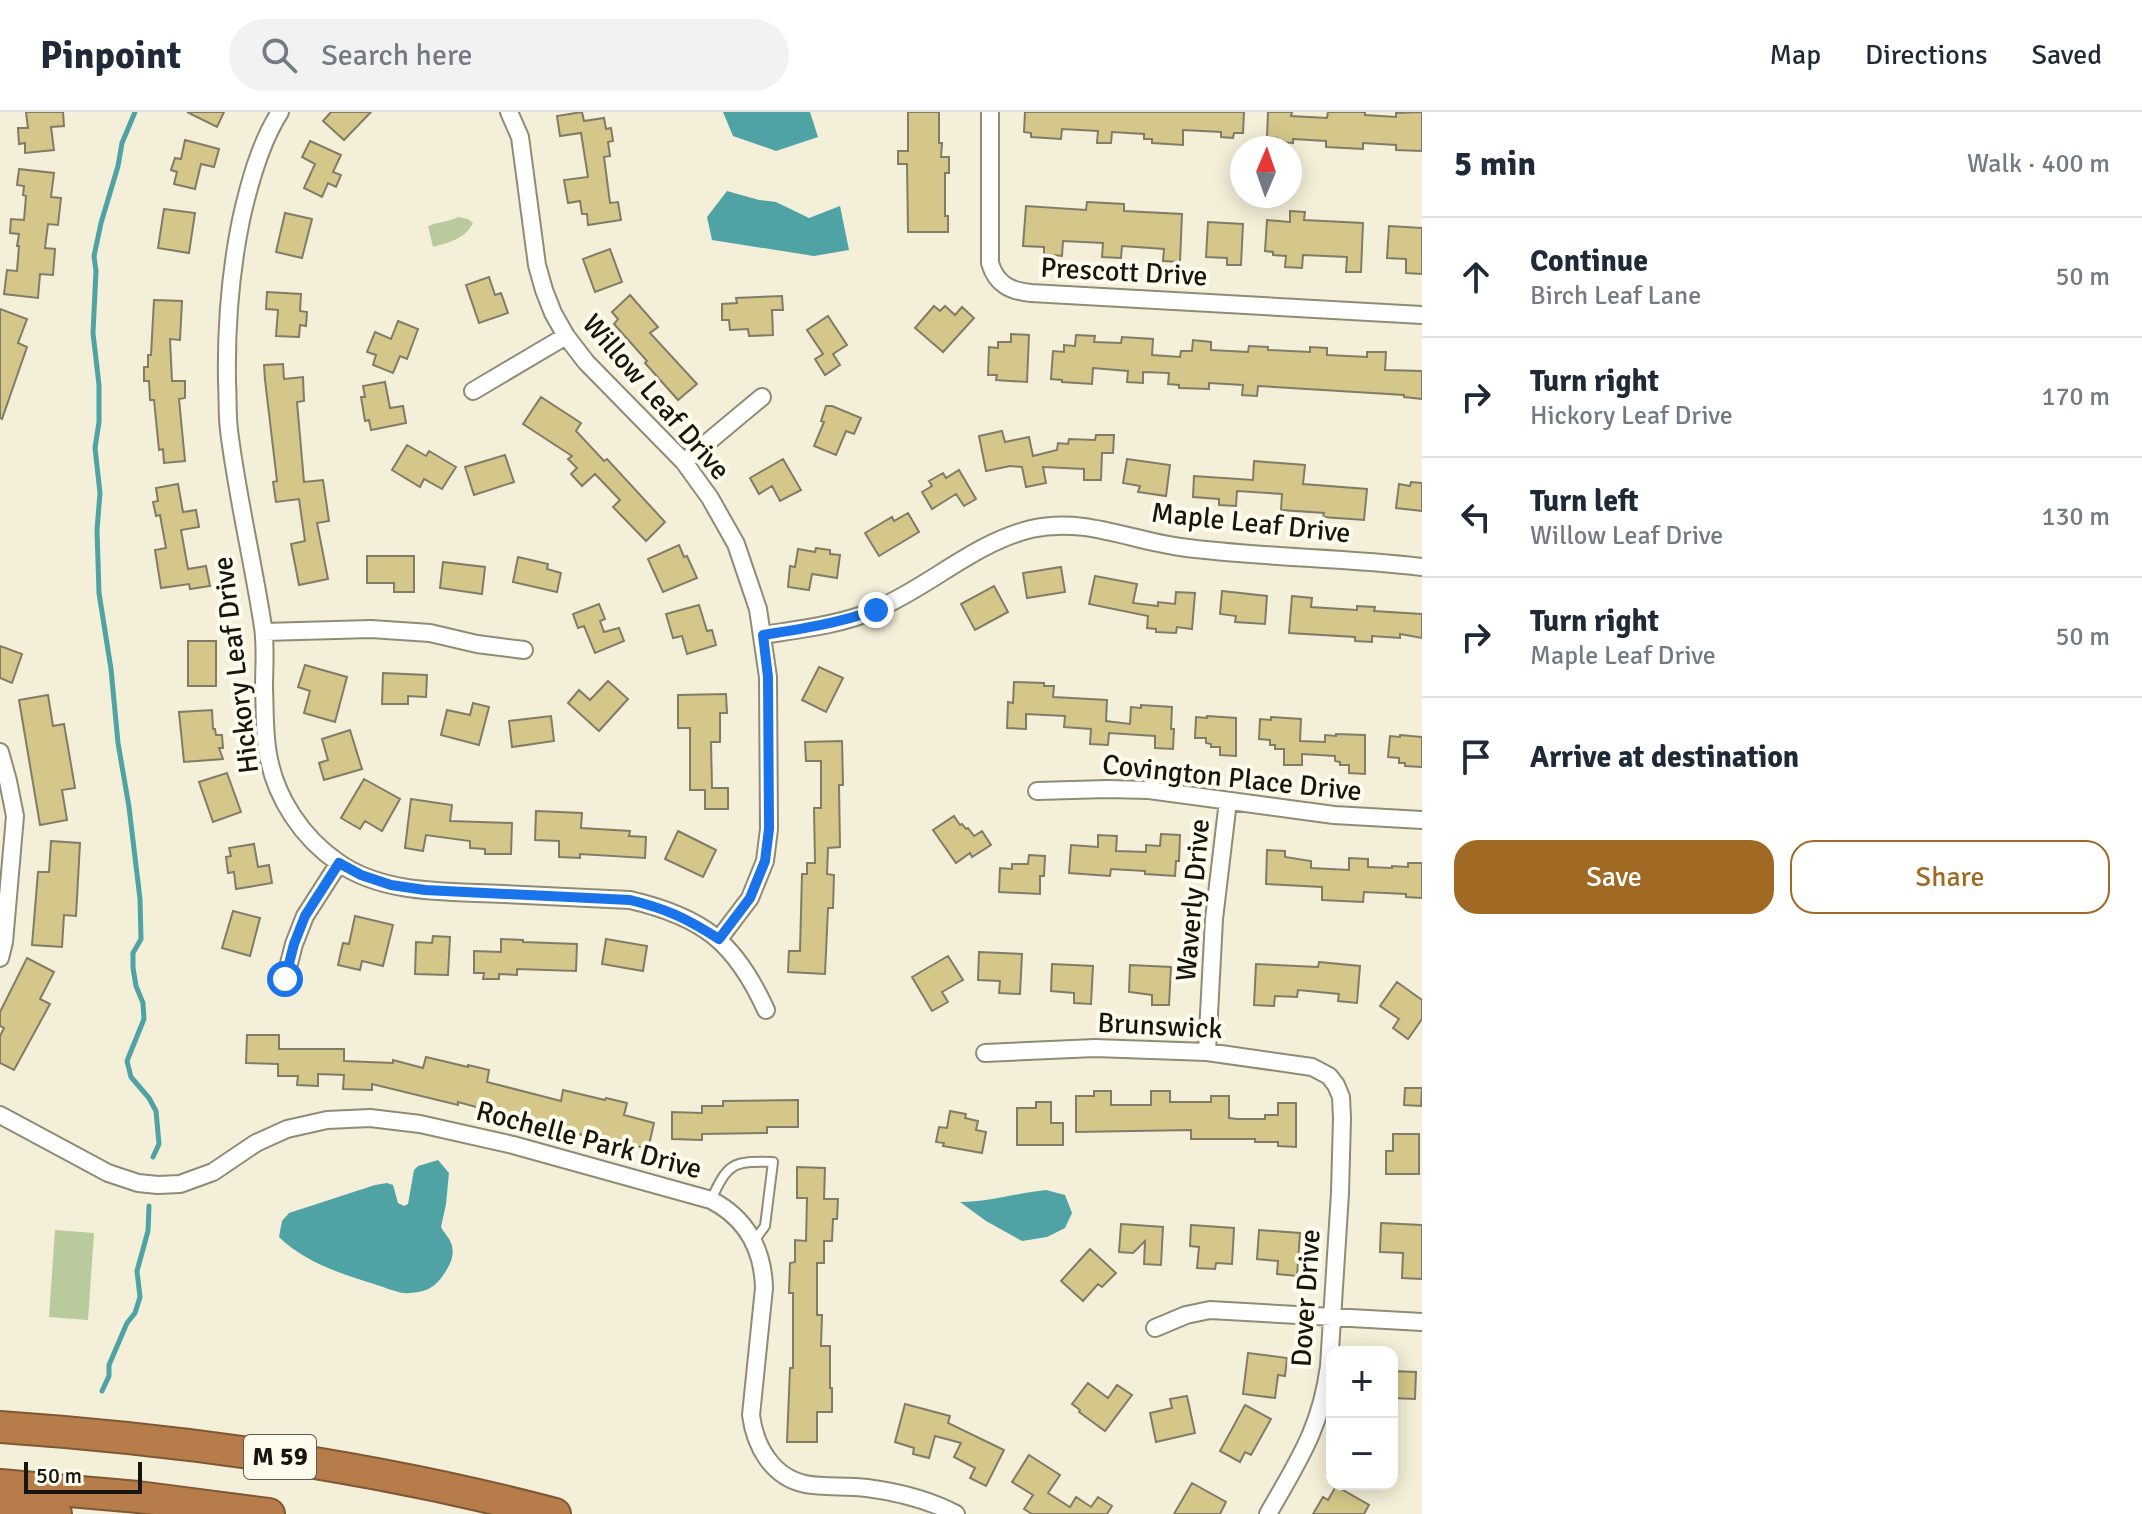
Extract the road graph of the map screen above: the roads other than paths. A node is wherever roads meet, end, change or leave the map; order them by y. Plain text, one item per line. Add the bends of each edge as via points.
1 (280, 112) edge
2 (509, 112) edge
3 (990, 112) edge
4 (1422, 315) edge
5 (566, 336) junction
6 (473, 391) dead end
7 (762, 397) dead end
8 (684, 462) junction
9 (1422, 567) edge
10 (264, 632) junction
11 (763, 635) junction
12 (524, 650) dead end
13 (0, 752) edge
14 (1037, 791) dead end
15 (1228, 801) junction
16 (1422, 820) edge
17 (339, 863) junction
18 (719, 939) junction
19 (0, 958) edge
20 (285, 979) dead end
21 (766, 1010) dead end
22 (1207, 1052) junction
23 (985, 1053) dead end
24 (1329, 1076) joint
25 (0, 1115) edge
26 (711, 1200) junction
27 (754, 1241) junction
28 (1332, 1317) junction
29 (1422, 1322) edge
30 (1155, 1328) dead end
31 (0, 1427) edge
32 (0, 1485) edge
33 (0, 1511) edge
34 (56, 1514) edge
35 (269, 1514) edge
36 (555, 1514) edge
37 (956, 1514) edge
38 (1268, 1514) edge

1 - 10 street, Hickory Leaf Drive via 246,199 226,332 228,428
2 - 5 street, Willow Leaf Drive via 520,137 537,265
3 - 4 street, Prescott Drive via 990,263 1008,289
5 - 6 street
5 - 8 street, Willow Leaf Drive
7 - 8 street
8 - 11 street, Willow Leaf Drive via 736,544
9 - 11 street, Maple Leaf Drive via 1197,549 1088,526 1051,525 993,543 876,610
10 - 12 street via 430,633
10 - 17 street, Hickory Leaf Drive via 265,729 277,788 294,819
11 - 18 street, Willow Leaf Drive via 768,677 765,861 750,898
13 - 19 street via 15,816
14 - 15 street, Covington Place Drive via 1149,790
15 - 16 street, Covington Place Drive
15 - 22 street, Waverly Drive via 1214,919
17 - 18 street, Hickory Leaf Drive via 391,885 425,890 630,900 661,907
17 - 20 street via 305,916
18 - 21 street, Hickory Leaf Drive via 737,957
22 - 23 street, Brunswick via 1095,1048
22 - 24 street, Brunswick via 1312,1067
24 - 28 street, Dover Drive via 1342,1108
25 - 26 street, Rochelle Park Drive via 108,1173 148,1184 196,1179 287,1129 370,1118 513,1145
26 - 27 street, Rochelle Park Drive via 734,1215
26 - 27 lane via 728,1169 742,1162 773,1162 765,1226
27 - 37 street, Rochelle Park Drive via 764,1288 751,1415 766,1458 801,1483 885,1491
28 - 29 street
28 - 30 street via 1210,1310
28 - 38 street, Dover Drive via 1325,1394 1316,1424
31 - 36 highway, M 59 via 288,1458 419,1481
32 - 35 highway, M 59
33 - 34 highway

